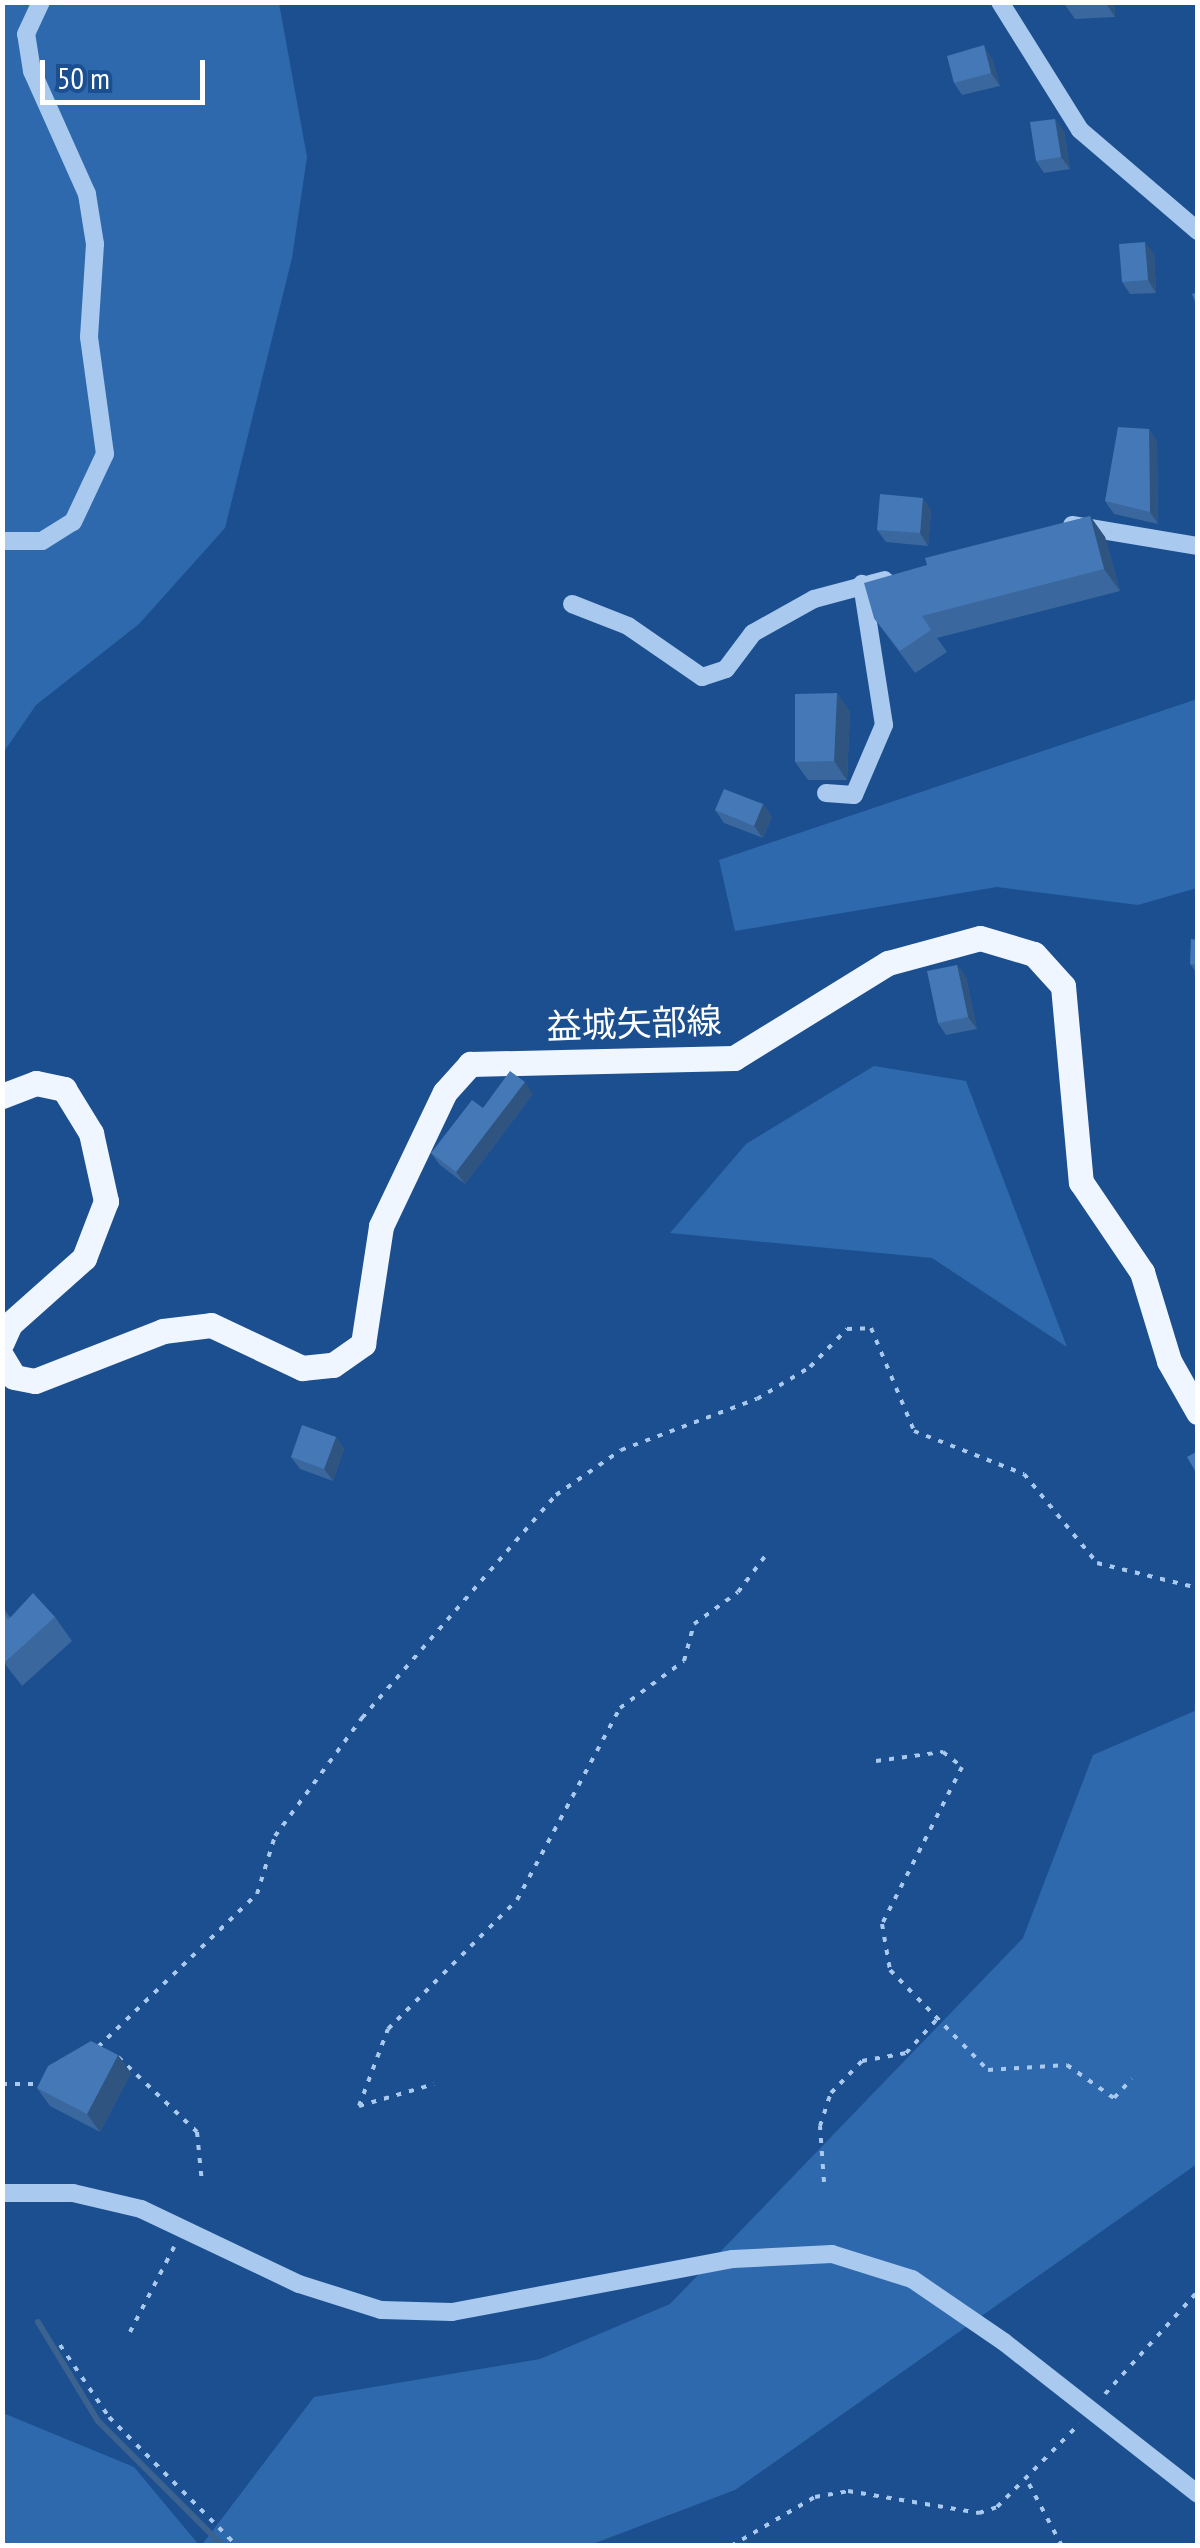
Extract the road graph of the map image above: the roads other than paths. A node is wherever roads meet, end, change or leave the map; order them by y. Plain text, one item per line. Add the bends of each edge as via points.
1 (41, 2) edge
2 (1000, 2) edge
3 (1198, 230) edge
4 (1052, 532) edge
5 (2, 542) edge
6 (1198, 546) edge
7 (915, 575) edge
8 (862, 584) junction
9 (572, 604) dead end
10 (826, 793) dead end
11 (2, 1096) edge
12 (2, 1342) edge
13 (2, 1357) edge
14 (1198, 1412) edge
15 (2, 2193) edge
16 (1198, 2494) edge

1 - 5 street via 26,34 32,71 88,194 90,337 105,454 73,522 42,541
2 - 3 street via 1080,130
4 - 6 street via 1086,520
7 - 8 street
8 - 9 street via 753,633 726,668 702,677 628,626
8 - 10 street via 884,725 854,795
11 - 12 main road via 36,1083 64,1090 91,1133 106,1202 84,1258 10,1324
13 - 14 main road, 益城矢部線 via 14,1377 36,1380 163,1331 211,1325 302,1368 333,1365 362,1344 381,1226 445,1092 470,1064 734,1058 888,963 980,938 1034,954 1063,986 1081,1182 1142,1272 1169,1360
15 - 16 street, bridge via 73,2193 181,2227 299,2284 381,2310 452,2312 732,2259 832,2254 912,2280 1004,2342

